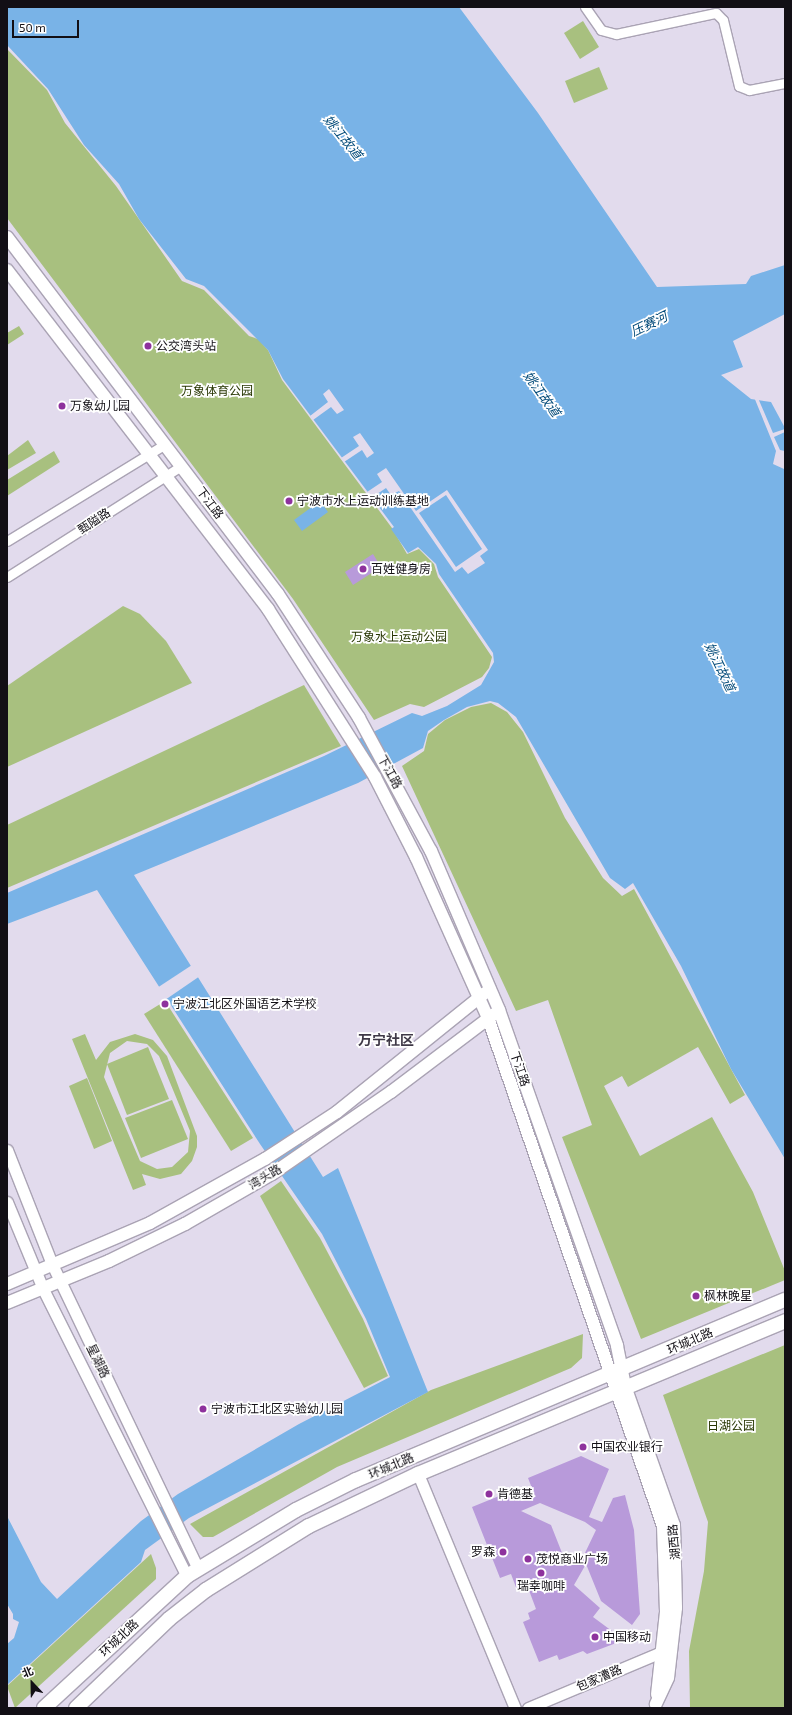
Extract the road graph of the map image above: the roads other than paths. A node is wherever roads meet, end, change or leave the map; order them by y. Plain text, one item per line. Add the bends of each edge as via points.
1 (585, 7) edge
2 (785, 83) edge
3 (7, 237) edge
4 (7, 270) edge
5 (165, 444) junction
6 (149, 453) junction
7 (181, 466) junction
8 (166, 474) junction
9 (7, 541) edge
10 (7, 577) edge
11 (491, 988) junction
12 (480, 997) junction
13 (499, 1010) junction
14 (488, 1018) junction
15 (506, 1069) junction
16 (521, 1072) junction
17 (7, 1150) edge
18 (7, 1202) edge
19 (52, 1264) junction
20 (35, 1271) junction
21 (60, 1282) junction
22 (7, 1284) edge
23 (43, 1289) junction
24 (785, 1300) edge
25 (7, 1303) edge
26 (785, 1321) edge
27 (615, 1373) junction
28 (620, 1388) junction
29 (418, 1474) junction
30 (193, 1572) junction
31 (665, 1653) junction
32 (656, 1706) edge
33 (44, 1708) edge
34 (76, 1708) edge
35 (516, 1708) edge
36 (528, 1708) edge

1 - 2 street via 601,30 616,34 716,13 723,20 739,86 749,90
3 - 5 main road, 下江路
4 - 6 main road, 下江路
5 - 6 street
5 - 7 main road, 下江路
6 - 8 main road, 下江路
6 - 9 street
7 - 8 street, 甄隘路
7 - 11 main road, 下江路 via 278,594 359,718 431,851
8 - 10 street, 甄隘路
8 - 12 main road, 下江路 via 268,609 375,777 416,857
11 - 12 main road, 湾头路
11 - 13 main road, 下江路
12 - 14 main road, 下江路
12 - 19 main road, 湾头路 via 398,1066 302,1136 150,1223
13 - 14 main road, 湾头路
13 - 16 main road, 下江路
14 - 15 main road, 下江路
14 - 21 main road, 湾头路 via 272,1174 184,1224
15 - 16 street
15 - 27 main road, 下江路
16 - 27 main road, 下江路 via 617,1346
17 - 19 street, 星湖路
18 - 20 street, 星湖路
19 - 20 main road, 湾头路
19 - 21 street, 星湖路
20 - 22 main road, 湾头路
20 - 23 street, 星湖路
21 - 23 main road, 湾头路
21 - 30 street, 星湖路
23 - 25 main road, 湾头路
23 - 30 street, 星湖路
24 - 27 main road, 环城北路
26 - 28 main road, 环城北路
27 - 28 main road, 下江路
27 - 30 main road, 环城北路 via 356,1480 296,1510
28 - 29 main road, 环城北路
28 - 31 main road, 湖西路 via 663,1526
29 - 34 main road, 环城北路 via 308,1526 228,1575 170,1619
29 - 35 street
30 - 33 main road, 环城北路
31 - 32 main road, 湖西路
31 - 36 street, 包家漕路

